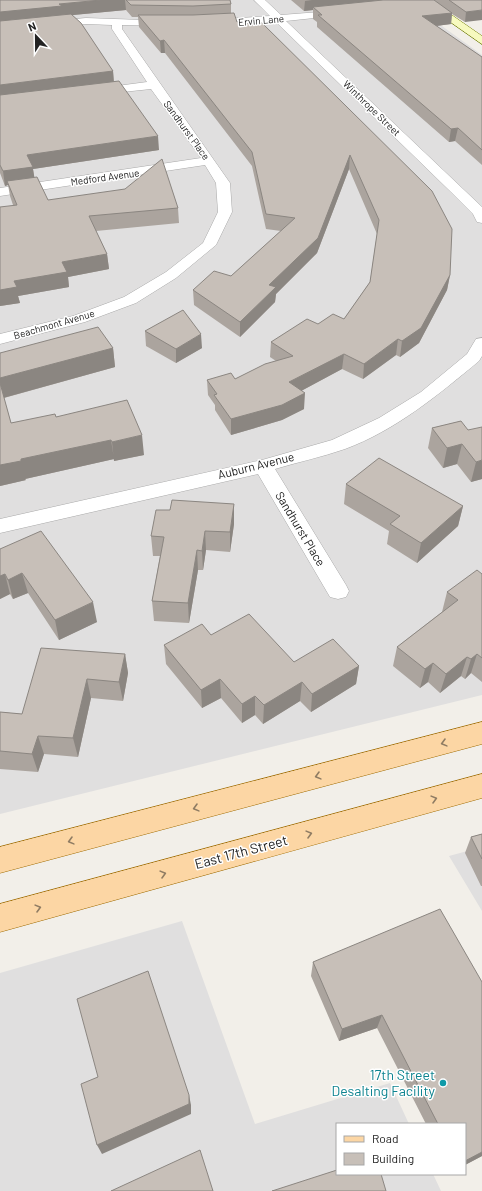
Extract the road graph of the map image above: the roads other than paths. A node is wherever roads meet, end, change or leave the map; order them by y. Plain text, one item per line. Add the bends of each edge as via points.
1 (259, 0) edge
2 (425, 1) edge
3 (411, 4) edge
4 (349, 11) edge
5 (278, 19) junction
6 (117, 22) junction
7 (178, 23) edge
8 (199, 23) edge
9 (0, 28) edge
10 (482, 41) edge
11 (154, 85) junction
12 (85, 93) edge
13 (209, 161) junction
14 (0, 192) edge
15 (482, 219) edge
16 (209, 245) joint
17 (0, 339) edge
18 (482, 343) edge
19 (263, 466) junction
20 (0, 526) edge
21 (338, 592) dead end
22 (482, 733) edge
23 (482, 786) edge
24 (0, 860) edge
25 (0, 918) edge

1 - 5 street, Winthrope Street
2 - 3 street
2 - 10 street
4 - 5 street, Ervin Lane
5 - 8 street, Ervin Lane
5 - 15 street, Winthrope Street via 456,188 479,212
6 - 7 street
6 - 9 street via 54,23
6 - 11 street, Sandhurst Place via 117,29
11 - 12 street
11 - 13 street, Sandhurst Place
13 - 14 street, Medford Avenue
13 - 16 street, Sandhurst Place via 222,183 225,212
16 - 17 street, Beachmont Avenue via 171,275 130,300 79,319
18 - 19 street, Auburn Avenue via 473,357 427,396 385,422 339,444
19 - 20 street, Auburn Avenue
19 - 21 street, Sandhurst Place
22 -> 24 main road
25 -> 23 main road, East 17th Street

